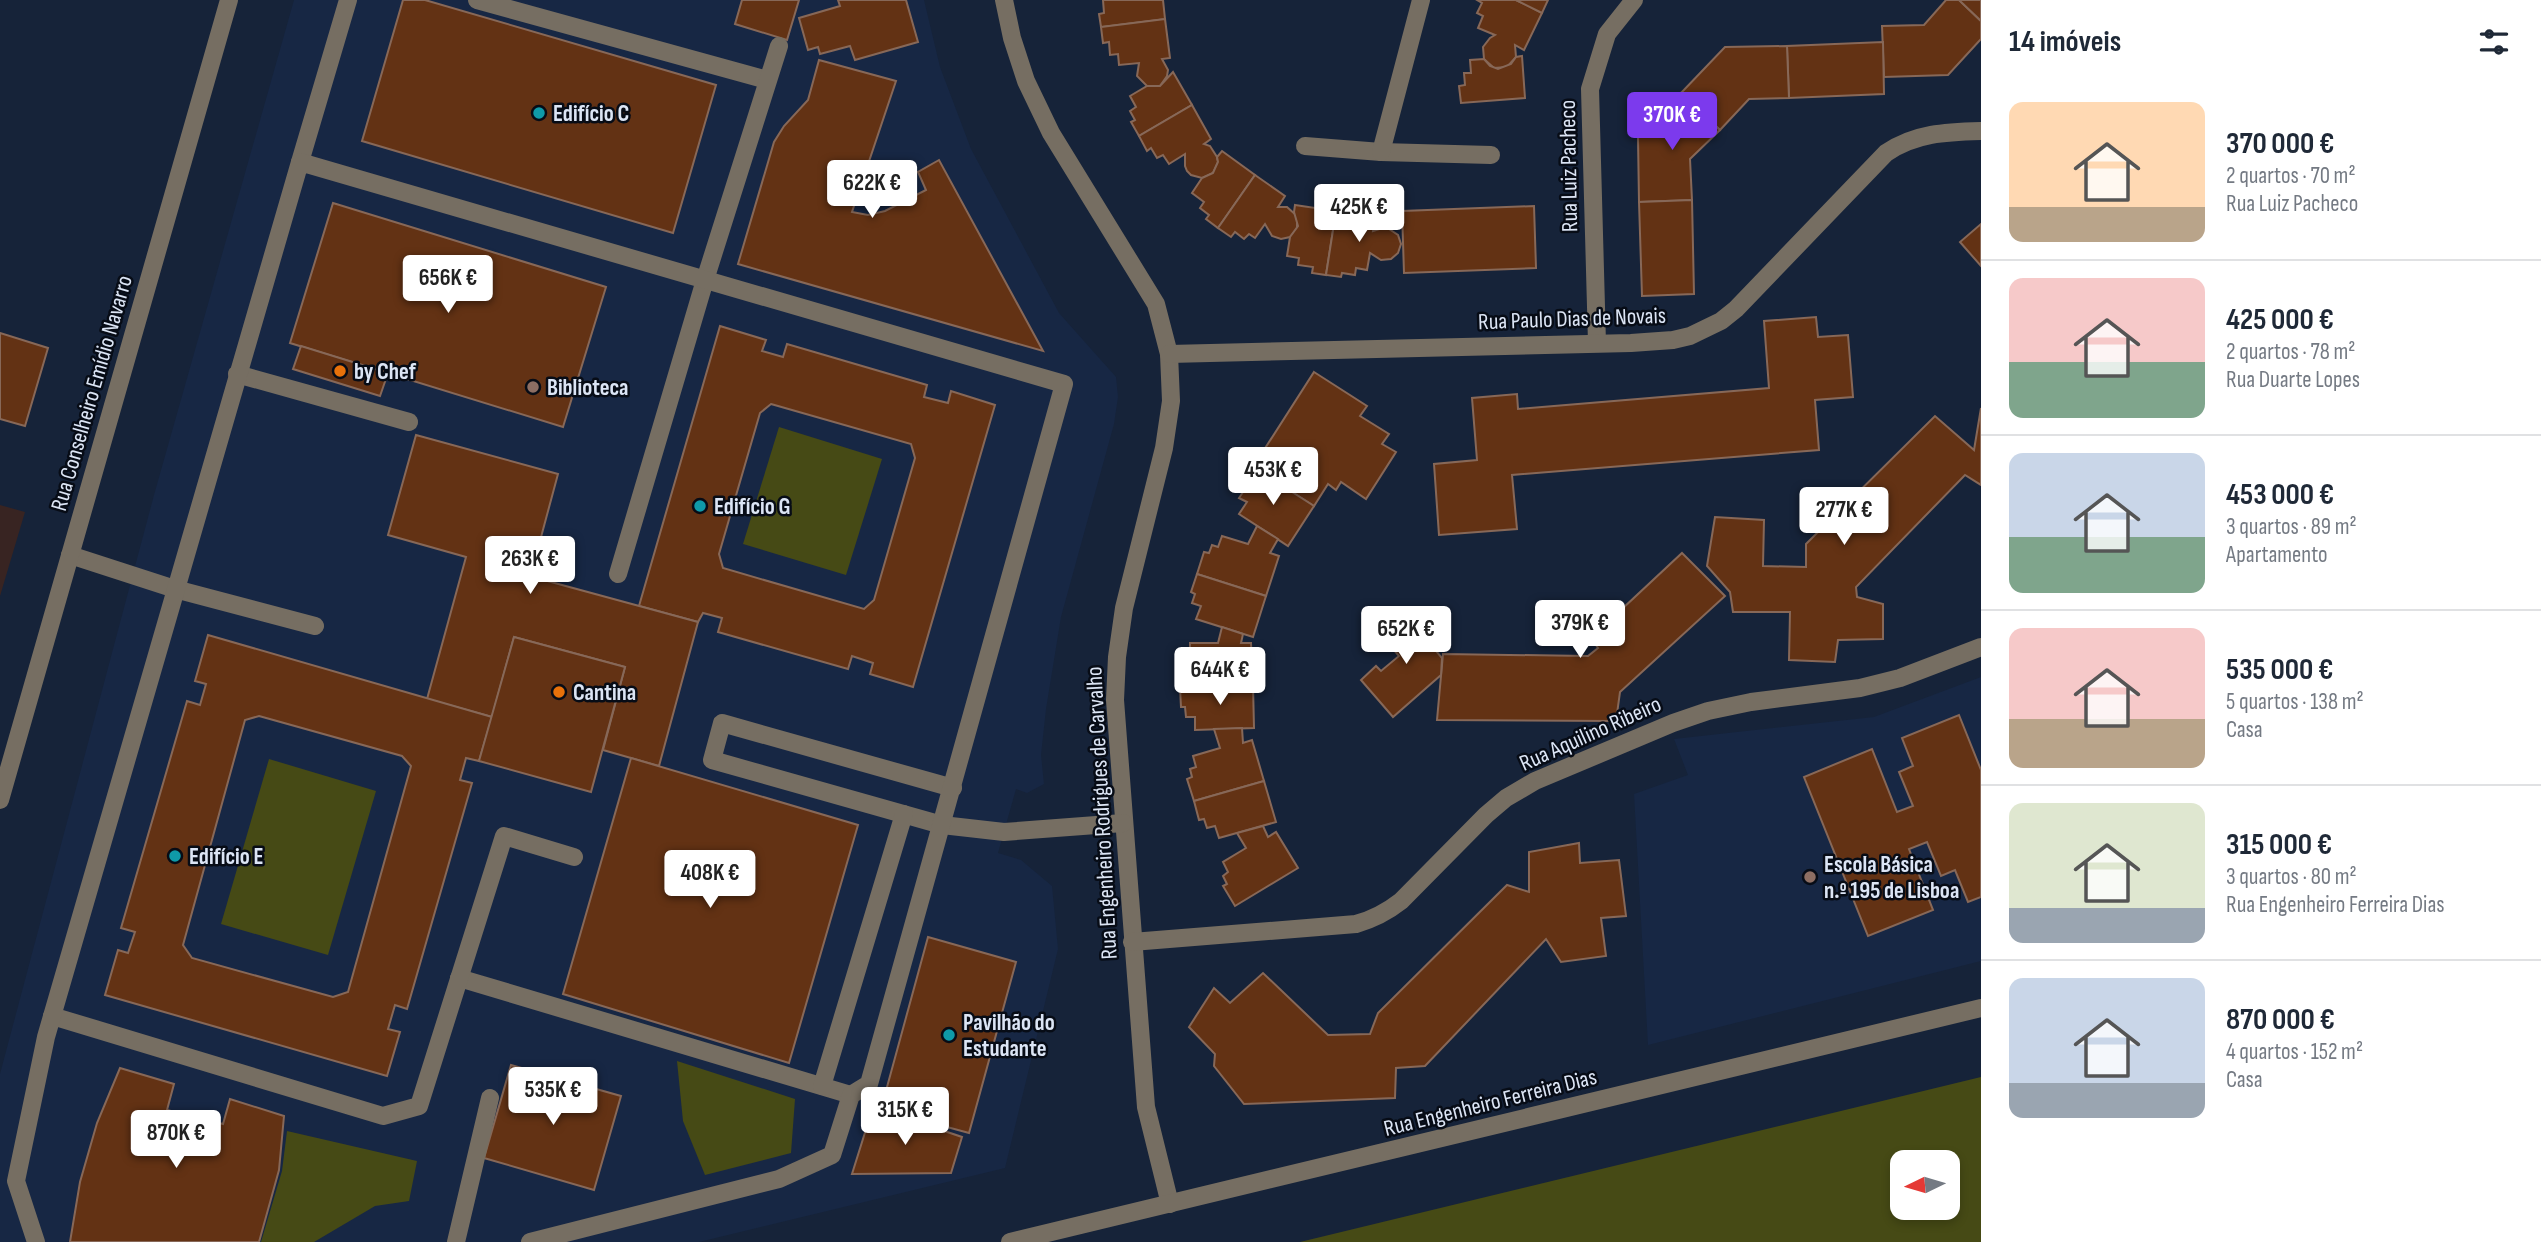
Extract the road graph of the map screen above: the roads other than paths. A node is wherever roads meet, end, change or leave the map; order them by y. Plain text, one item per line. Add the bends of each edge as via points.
1 (229, 0) edge
2 (348, 0) edge
3 (477, 0) edge
4 (1004, 0) edge
5 (1420, 0) edge
6 (1634, 0) edge
7 (779, 46) dead end
8 (767, 80) junction
9 (1981, 131) edge
10 (1305, 146) dead end
11 (1381, 152) junction
12 (1491, 155) dead end
13 (300, 162) junction
14 (705, 280) junction
15 (1597, 344) junction
16 (1169, 354) junction
17 (237, 374) junction
18 (409, 422) dead end
19 (70, 555) junction
20 (618, 574) dead end
21 (175, 589) junction
22 (315, 626) dead end
23 (1981, 647) edge
24 (953, 788) junction
25 (0, 800) edge
26 (904, 814) junction
27 (1123, 823) junction
28 (942, 825) junction
29 (574, 857) dead end
30 (1132, 943) junction
31 (459, 978) junction
32 (1981, 1008) edge
33 (52, 1016) junction
34 (822, 1086) junction
35 (851, 1095) junction
36 (489, 1098) dead end
37 (1170, 1204) junction
38 (36, 1242) edge
39 (456, 1242) edge
40 (530, 1242) edge
41 (1010, 1242) edge

1 - 19 street, Rua Conselheiro Emídio Navarro
2 - 13 street
3 - 8 street
4 - 16 street, Rua Engenheiro Rodrigues de Carvalho via 1026,81 1051,133 1156,304
5 - 11 street
6 - 15 street, Rua Luiz Pacheco via 1606,34 1590,89
7 - 8 street
8 - 14 street
9 - 15 street, Rua Paulo Dias de Novais via 1924,135 1886,153 1736,309 1706,330 1673,340
10 - 11 street
11 - 12 street
13 - 14 street
13 - 17 street
14 - 20 street
14 - 24 street via 1064,384
15 - 16 street, Rua Paulo Dias de Novais
16 - 27 street, Rua Engenheiro Rodrigues de Carvalho via 1171,401 1164,448 1124,607 1117,657 1115,700
17 - 18 street
17 - 21 street
19 - 21 street
19 - 25 street, Rua Conselheiro Emídio Navarro
21 - 22 street
21 - 33 street
23 - 30 street, Rua Aquilino Ribeiro via 1860,688 1708,711 1535,780 1486,816 1401,901 1369,920
24 - 26 street via 722,723 712,760
24 - 28 street
26 - 28 street
26 - 34 street
27 - 28 street via 1004,832
27 - 30 street, Rua Engenheiro Rodrigues de Carvalho
28 - 35 street via 869,1084
29 - 31 street via 503,836
30 - 37 street, Rua Engenheiro Rodrigues de Carvalho via 1146,1107
31 - 33 street via 419,1106 383,1115
31 - 34 street
32 - 37 street, Rua Engenheiro Ferreira Dias
33 - 38 street via 16,1181
34 - 35 street
35 - 40 street via 832,1155 779,1179
36 - 39 street
37 - 41 street, Rua Engenheiro Ferreira Dias

